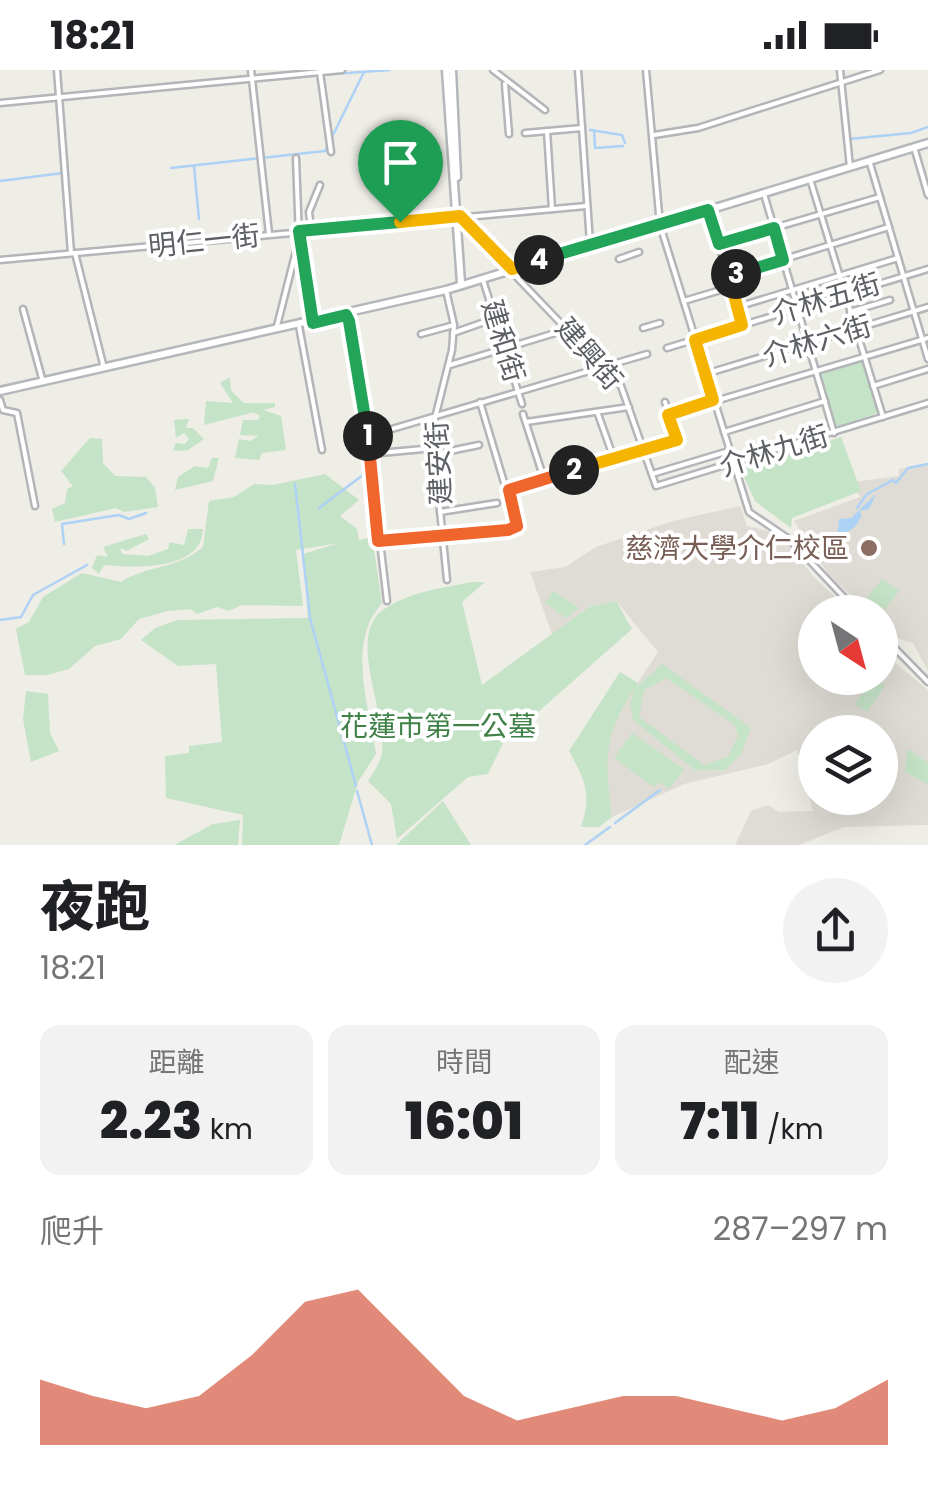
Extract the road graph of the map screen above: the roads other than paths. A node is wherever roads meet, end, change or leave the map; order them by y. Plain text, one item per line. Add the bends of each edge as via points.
1 (57, 70) edge
2 (250, 70) edge
3 (342, 70) edge
4 (449, 70) edge
5 (493, 70) edge
6 (578, 70) edge
7 (646, 70) edge
8 (840, 70) edge
9 (880, 70) edge
10 (320, 71) edge
11 (251, 79) junction
12 (842, 82) junction
13 (505, 83) junction
14 (60, 97) junction
15 (0, 103) edge
16 (534, 104) junction
17 (545, 110) dead end
18 (534, 114) dead end
19 (582, 128) junction
20 (546, 132) junction
21 (525, 133) dead end
22 (508, 134) dead end
23 (652, 135) junction
24 (928, 143) edge
25 (914, 147) junction
26 (331, 152) dead end
27 (296, 158) dead end
28 (870, 160) junction
29 (850, 167) junction
30 (810, 179) junction
31 (320, 185) dead end
32 (764, 194) junction
33 (928, 194) edge
34 (880, 197) junction
35 (586, 206) junction
36 (552, 210) junction
37 (708, 210) junction
38 (820, 215) junction
39 (459, 218) junction
40 (660, 225) junction
41 (889, 227) junction
42 (774, 228) junction
43 (311, 229) junction
44 (299, 231) junction
45 (269, 234) junction
46 (299, 239) junction
47 (590, 244) junction
48 (719, 244) junction
49 (829, 246) junction
50 (639, 252) dead end
51 (73, 253) junction
52 (898, 258) junction
53 (0, 260) edge
54 (618, 260) dead end
55 (783, 260) junction
56 (512, 269) junction
57 (928, 269) edge
58 (904, 275) junction
59 (729, 276) junction
60 (838, 276) junction
61 (483, 278) junction
62 (464, 283) junction
63 (731, 287) junction
64 (446, 290) junction
65 (792, 290) junction
66 (844, 295) junction
67 (890, 300) dead end
68 (684, 301) junction
69 (737, 307) junction
70 (928, 307) edge
71 (798, 308) junction
72 (23, 309) dead end
73 (914, 311) junction
74 (850, 312) junction
75 (346, 315) junction
76 (496, 318) junction
77 (313, 323) junction
78 (660, 323) dead end
79 (454, 325) junction
80 (742, 325) junction
81 (299, 326) junction
82 (643, 328) dead end
83 (278, 330) junction
84 (567, 330) junction
85 (854, 330) junction
86 (453, 333) junction
87 (421, 334) dead end
88 (925, 339) edge
89 (695, 340) junction
90 (809, 344) junction
91 (506, 348) junction
92 (667, 348) dead end
93 (647, 354) dead end
94 (864, 356) junction
95 (928, 359) edge
96 (450, 365) junction
97 (104, 368) junction
98 (605, 368) junction
99 (816, 369) junction
100 (928, 369) edge
101 (705, 374) junction
102 (43, 382) junction
103 (872, 386) junction
104 (518, 390) junction
105 (0, 391) edge
106 (0, 400) edge
107 (713, 400) junction
108 (825, 401) junction
109 (480, 402) junction
110 (665, 402) dead end
111 (928, 403) edge
112 (522, 404) dead end
113 (629, 407) junction
114 (522, 414) dead end
115 (598, 414) junction
116 (668, 415) junction
117 (883, 416) junction
118 (432, 418) junction
119 (526, 422) junction
120 (722, 433) junction
121 (834, 433) junction
122 (368, 436) junction
123 (478, 446) dead end
124 (322, 450) dead end
125 (434, 451) junction
126 (728, 451) junction
127 (642, 452) junction
128 (369, 454) junction
129 (614, 459) junction
130 (733, 464) junction
131 (652, 474) junction
132 (544, 479) junction
133 (509, 490) junction
134 (498, 502) dead end
135 (35, 506) dead end
136 (440, 512) junction
137 (443, 536) junction
138 (378, 541) junction
139 (447, 580) dead end
140 (842, 595) edge
141 (387, 601) dead end
142 (898, 651) edge
143 (928, 682) edge

1 - 14 street
2 - 11 street
3 - 10 street
4 - 39 street
5 - 13 street
6 - 19 street
7 - 23 street
8 - 12 street
9 - 12 street
10 - 11 street
10 - 26 street
11 - 14 street
11 - 45 street
12 - 23 street via 698,128
12 - 29 street
13 - 16 street
13 - 22 street
14 - 15 street
14 - 51 street
16 - 17 street
16 - 18 street
19 - 20 street
19 - 35 street
20 - 21 street
20 - 36 street
23 - 40 street
24 - 25 street
25 - 28 street
25 - 33 street
27 - 44 street
28 - 29 street
28 - 34 street
29 - 30 street
30 - 32 street
30 - 38 street
31 - 43 street via 309,212
32 - 37 street
32 - 42 street
34 - 38 street
34 - 41 street
35 - 36 street, 明仁一街
35 - 47 street
36 - 39 street, 明仁一街
37 - 40 street
37 - 48 street
38 - 42 street
38 - 49 street
39 - 43 street, 明仁一街
39 - 56 street, 建興街
39 - 62 street
40 - 47 street
40 - 68 street
41 - 49 street
41 - 52 street
42 - 48 street
42 - 55 street
43 - 44 street, 明仁一街
44 - 45 street, 明仁一街
44 - 46 street
45 - 51 street, 明仁一街
46 - 77 street
46 - 83 street
47 - 56 street
48 - 59 street
49 - 55 street
49 - 60 street
50 - 54 street
51 - 53 street, 明仁一街
51 - 97 street
52 - 58 street
52 - 60 street
55 - 59 street
55 - 65 street
56 - 61 street
56 - 84 street, 建興街
57 - 58 street, 介林五街
58 - 66 street, 介林五街
58 - 73 street
59 - 63 street
60 - 65 street
60 - 66 street
61 - 62 street
61 - 76 street, 建和街
62 - 64 street
63 - 68 street
63 - 69 street
64 - 75 street
64 - 79 street, 建安街
65 - 69 street
65 - 71 street
66 - 71 street, 介林五街
66 - 74 street
67 - 74 street
68 - 89 street
69 - 80 street
70 - 73 street, 介林六街
71 - 80 street, 介林五街
71 - 90 street
72 - 102 street
73 - 85 street, 介林六街
73 - 88 street
74 - 85 street
75 - 77 street
75 - 122 street
76 - 86 street
76 - 91 street, 建和街
77 - 81 street
78 - 82 street
79 - 86 street, 建安街
79 - 87 street
80 - 89 street, 介林五街
81 - 83 street
81 - 124 street
83 - 97 street
84 - 91 street
84 - 98 street, 建興街
85 - 90 street, 介林六街
85 - 94 street
86 - 96 street, 建安街
88 - 94 street
88 - 95 street
89 - 92 street, 介林五街
89 - 101 street
90 - 99 street
90 - 101 street, 介林六街
91 - 96 street
91 - 104 street, 建和街
93 - 98 street
94 - 99 street
94 - 103 street
96 - 118 street, 建安街
97 - 102 street
98 - 104 street
98 - 113 street, 建興街
99 - 107 street
99 - 108 street
100 - 103 street
101 - 107 street
102 - 105 street
103 - 117 street
104 - 109 street
104 - 112 street, 建和街
106 - 135 street via 4,410 17,413
107 - 116 street
107 - 120 street
108 - 120 street
108 - 121 street
109 - 118 street
109 - 133 street
110 - 116 street
111 - 117 street, 介林九街
113 - 115 street
113 - 127 street, 建興街
114 - 119 street
115 - 119 street
115 - 129 street
116 - 127 street via 677,440
117 - 121 street, 介林九街
118 - 122 street
118 - 125 street, 建安街
119 - 132 street
120 - 126 street
121 - 130 street, 介林九街
122 - 128 street
123 - 125 street
125 - 128 street
125 - 136 street, 建安街
126 - 130 street
126 - 131 street
127 - 129 street
127 - 131 street
128 - 138 street
129 - 132 street
130 - 131 street, 介林九街 via 656,486
130 - 140 street via 749,512 789,539
132 - 133 street
133 - 137 street via 517,526
134 - 136 street
136 - 137 street, 建安街
137 - 138 street
137 - 139 street, 建安街
138 - 141 street
142 - 143 street

